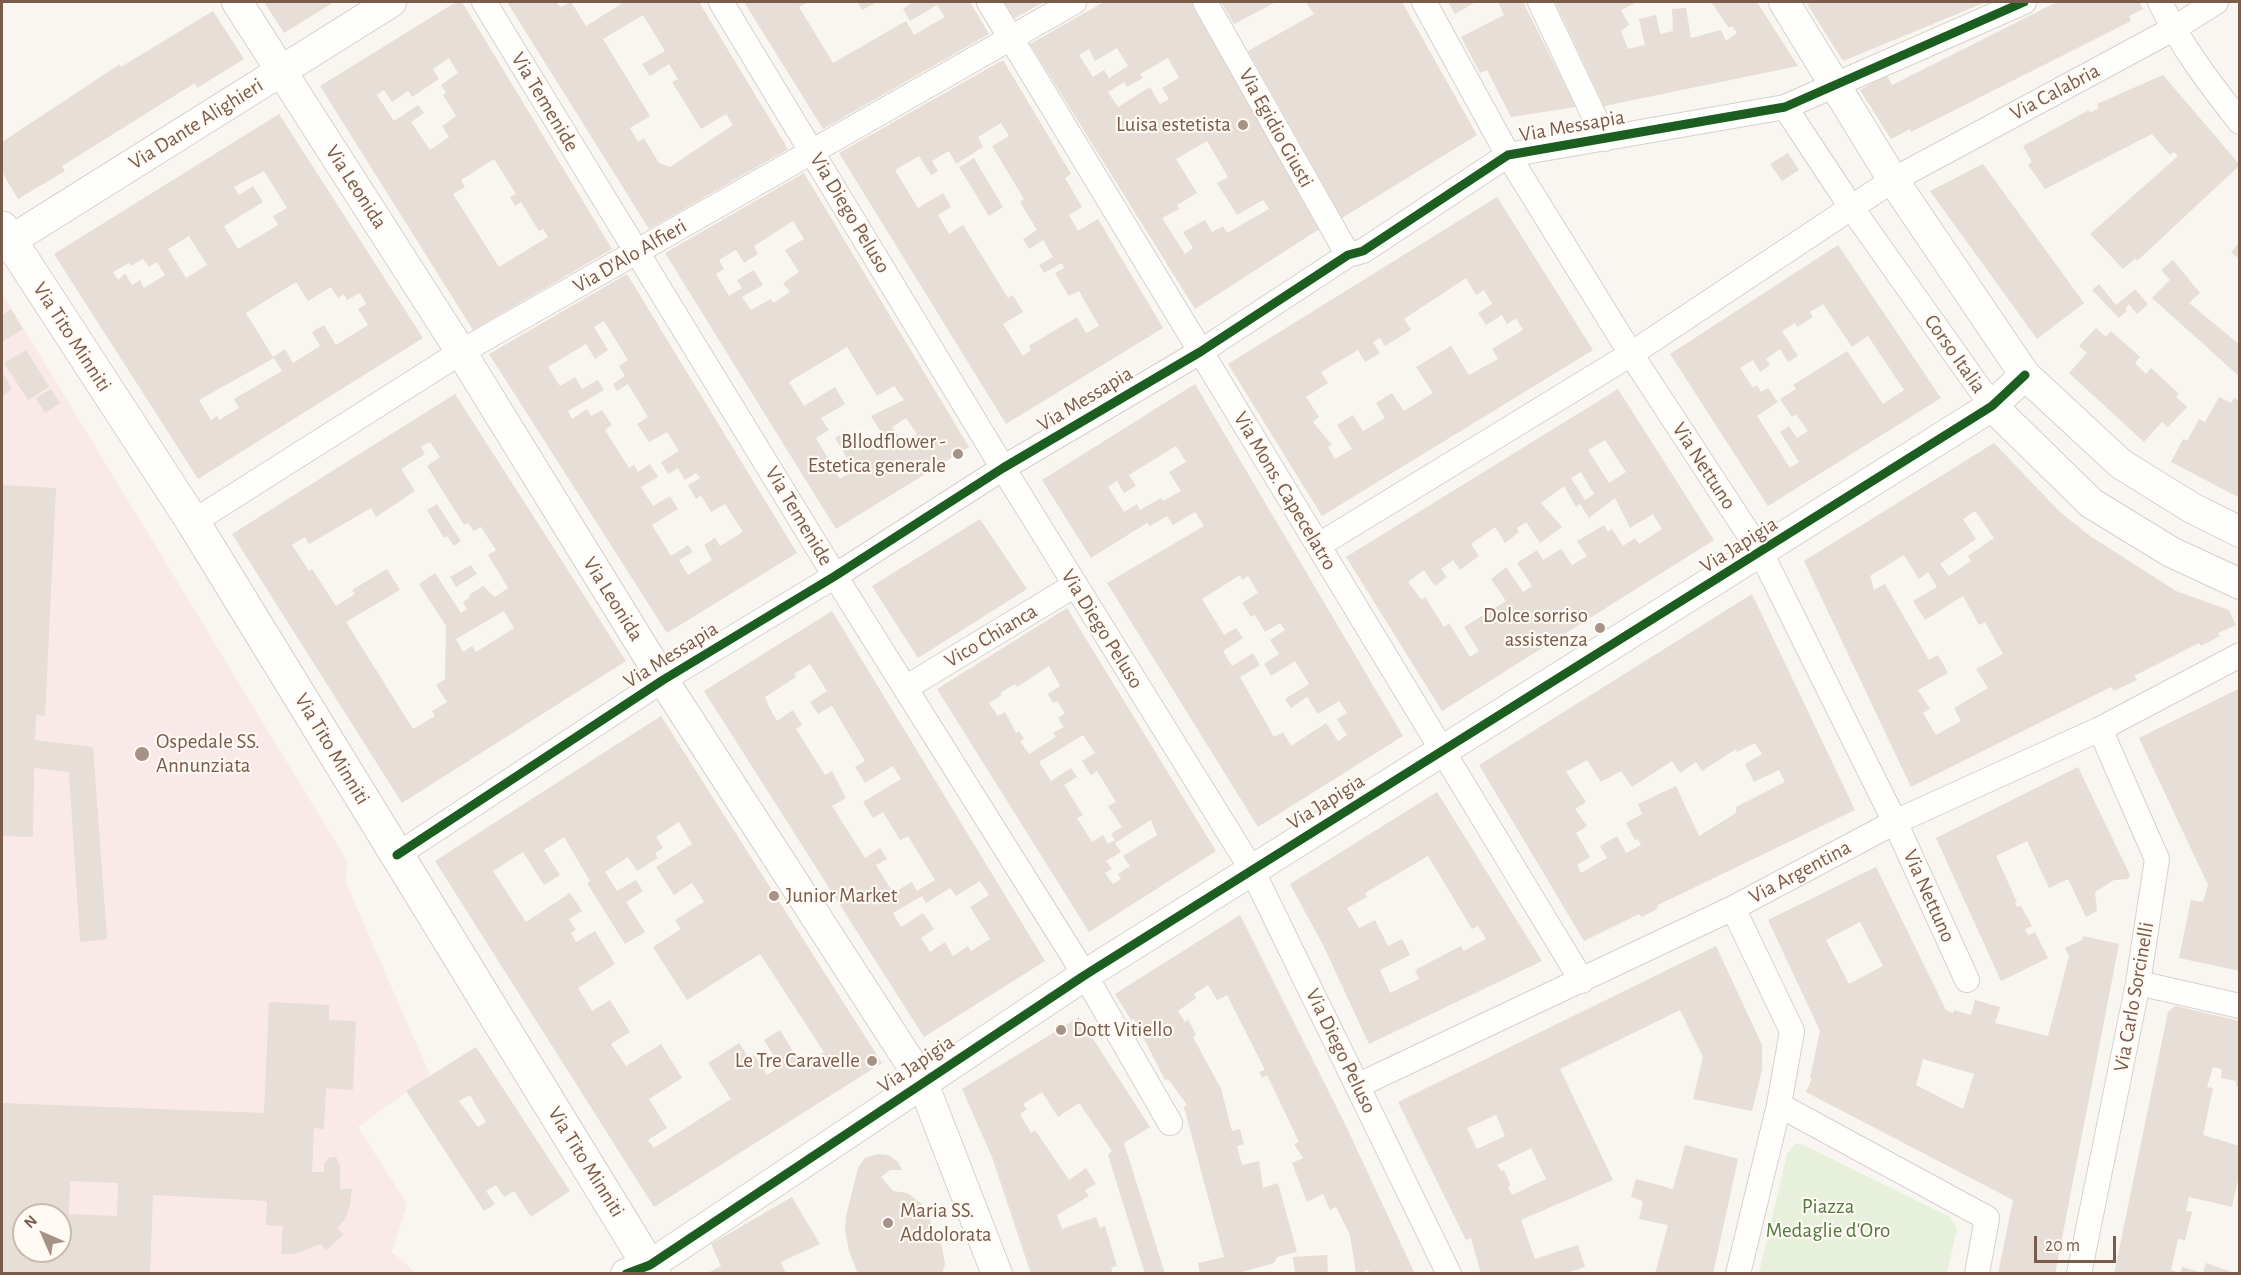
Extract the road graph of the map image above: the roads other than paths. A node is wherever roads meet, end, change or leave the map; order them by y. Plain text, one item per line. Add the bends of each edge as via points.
1 (237, 2) edge
2 (391, 2) edge
3 (484, 2) edge
4 (721, 2) edge
5 (989, 2) edge
6 (1074, 2) edge
7 (1205, 2) edge
8 (1424, 2) edge
9 (1540, 2) edge
10 (1784, 2) edge
11 (2024, 2) edge
12 (2160, 2) edge
13 (2216, 2) edge
14 (2173, 29) junction
15 (1011, 38) junction
16 (281, 70) junction
17 (1835, 87) junction
18 (1785, 107) junction
19 (2240, 122) edge
20 (1605, 139) junction
21 (812, 151) junction
22 (1508, 155) junction
23 (1893, 180) junction
24 (1851, 207) junction
25 (4, 239) edge
26 (637, 253) junction
27 (1348, 255) junction
28 (461, 352) junction
29 (1200, 352) junction
30 (1631, 354) junction
31 (2025, 375) junction
32 (1992, 406) junction
33 (1003, 468) junction
34 (193, 522) junction
35 (2240, 532) edge
36 (1319, 545) junction
37 (1761, 553) junction
38 (835, 576) junction
39 (2240, 584) edge
40 (1075, 585) junction
41 (2240, 655) edge
42 (663, 680) junction
43 (907, 687) junction
44 (2100, 729) junction
45 (1440, 751) junction
46 (1895, 822) junction
47 (397, 855) junction
48 (1252, 870) junction
49 (1734, 908) junction
50 (1084, 975) junction
51 (1967, 980) dead end
52 (1582, 981) junction
53 (2138, 983) junction
54 (2240, 1006) edge
55 (922, 1081) junction
56 (1359, 1085) junction
57 (1779, 1105) junction
58 (1170, 1122) dead end
59 (643, 1271) edge
60 (996, 1274) edge
61 (1449, 1274) edge
62 (1738, 1274) edge
63 (1977, 1274) edge
64 (2079, 1274) edge

1 - 16 street, Via Leonida
2 - 16 street, Via Dante Alighieri
3 - 26 street, Via Temenide
4 - 21 street, Via Diego Peluso
5 - 15 street, Via Mons. Capecelatro
6 - 15 street, Via D'Alo Alfieri
7 - 27 street, Via Egidio Giusti
8 - 22 street, Via Nettuno
9 - 20 street
10 - 17 street
11 - 17 street, Via Messapia
12 - 14 street
13 - 14 street, Via Calabria
14 - 19 street
14 - 23 street, Via Calabria
15 - 21 street, Via D'Alo Alfieri
15 - 29 street, Via Mons. Capecelatro
16 - 25 street, Via Dante Alighieri
16 - 28 street, Via Leonida
17 - 18 street, Via Messapia
17 - 23 street
18 - 20 street, Via Messapia
18 - 24 street, Corso Italia
20 - 22 street, Via Messapia
21 - 26 street, Via D'Alo Alfieri
21 - 33 street, Via Diego Peluso
22 - 27 street, Via Messapia via 1363,251
22 - 30 street, Via Nettuno
23 - 24 street, Via Calabria
23 - 31 street
24 - 30 street, Via Calabria
24 - 32 street, Corso Italia
25 - 34 main road, Via Tito Minniti
26 - 28 street, Via D'Alo Alfieri
26 - 38 street, Via Temenide
27 - 29 street, Via Messapia
28 - 34 street, Via D'Alo Alfieri
28 - 42 street, Via Leonida
29 - 33 street, Via Messapia
29 - 36 street, Via Mons. Capecelatro
30 - 36 street, Via Calabria
30 - 37 street, Via Nettuno
31 - 32 street, Via Japigia
31 - 35 street via 2121,464
32 - 37 street, Via Japigia
32 - 39 street, Corso Italia via 2091,503 2171,552
33 - 38 street, Via Messapia
33 - 40 street, Via Diego Peluso
34 - 47 main road, Via Tito Minniti
36 - 45 street, Via Mons. Capecelatro
37 - 45 street, Via Japigia
37 - 46 street, Via Nettuno
38 - 42 street, Via Messapia
38 - 43 street, Via Temenide
40 - 43 street, Vico Chianca
40 - 48 street, Via Diego Peluso
41 - 44 street, Via Argentina
42 - 47 street, Via Messapia
42 - 55 street, Via Leonida
43 - 50 street, Via Temenide
44 - 46 street, Via Argentina
44 - 53 street, Via Carlo Sorcinelli via 2157,859
45 - 48 street, Via Japigia
45 - 52 street, Via Mons. Capecelatro
46 - 49 street, Via Argentina
46 - 51 street, Via Nettuno
47 - 59 main road, Via Tito Minniti
48 - 50 street, Via Japigia
48 - 56 street, Via Diego Peluso
49 - 52 street, Via Argentina
49 - 57 street via 1792,1031
50 - 55 street, Via Japigia
50 - 58 street, Via Temenide
52 - 56 street, Via Argentina
53 - 54 street
53 - 64 street, Via Carlo Sorcinelli
55 - 59 street, Via Japigia
55 - 60 street, Via Leonida
56 - 61 street, Via Diego Peluso
57 - 62 street
57 - 63 street via 1987,1218

